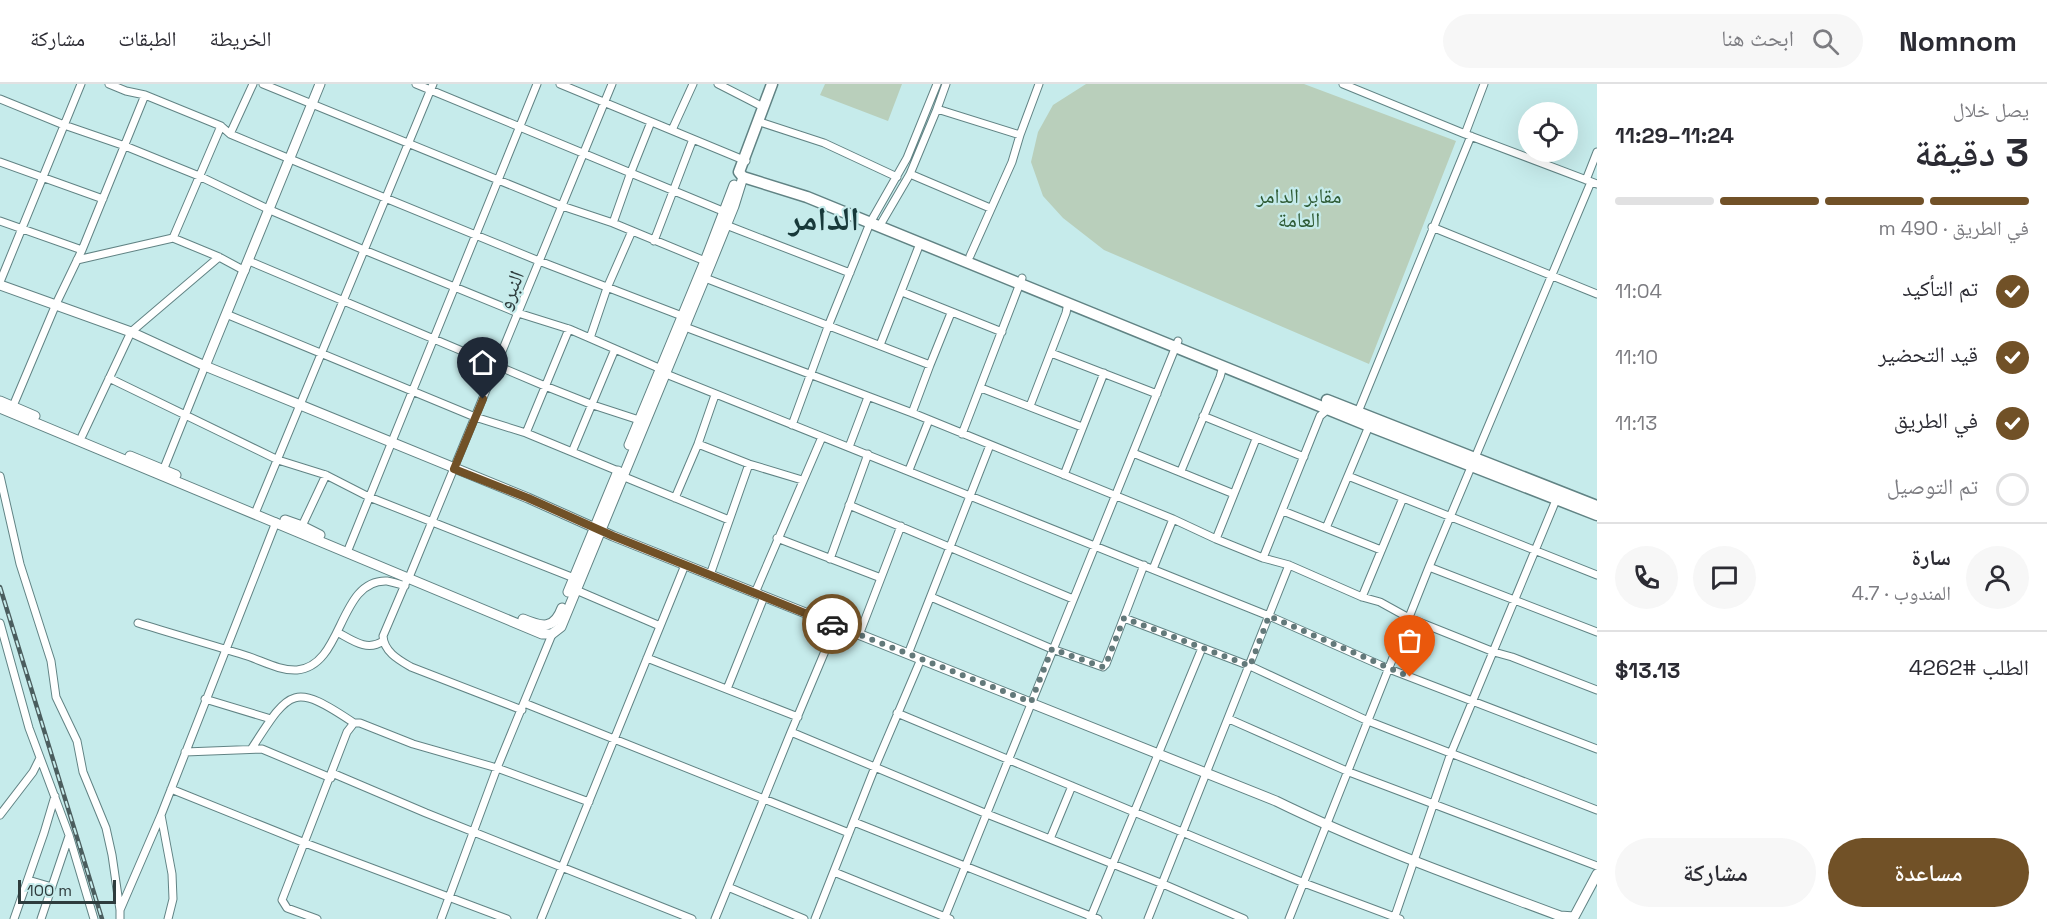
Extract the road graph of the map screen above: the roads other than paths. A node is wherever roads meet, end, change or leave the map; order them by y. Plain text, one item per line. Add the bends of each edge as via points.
1 (81, 84) edge
2 (109, 84) edge
3 (253, 84) edge
4 (263, 84) edge
5 (320, 84) edge
6 (416, 84) edge
7 (537, 84) edge
8 (560, 84) edge
9 (612, 84) edge
10 (693, 84) edge
11 (718, 84) edge
12 (772, 84) edge
13 (779, 84) edge
14 (937, 84) edge
15 (946, 84) edge
16 (1040, 84) edge
17 (1343, 84) edge
18 (1484, 84) edge
19 (127, 87) edge
20 (432, 87) edge
21 (145, 95) junction
22 (0, 99) edge
23 (604, 103) junction
24 (312, 104) junction
25 (763, 107) junction
26 (937, 109) junction
27 (651, 122) junction
28 (763, 123) junction
29 (64, 125) junction
30 (221, 126) junction
31 (520, 127) junction
32 (672, 130) junction
33 (230, 134) junction
34 (1020, 135) junction
35 (1468, 135) junction
36 (693, 139) junction
37 (408, 143) junction
38 (124, 146) junction
39 (583, 152) junction
40 (1597, 152) edge
41 (290, 159) junction
42 (0, 162) edge
43 (743, 168) junction
44 (631, 172) junction
45 (910, 174) junction
46 (199, 176) junction
47 (897, 177) junction
48 (42, 178) junction
49 (498, 180) junction
50 (1591, 182) edge
51 (674, 190) junction
52 (103, 199) junction
53 (387, 199) junction
54 (562, 206) junction
55 (990, 208) junction
56 (270, 210) junction
57 (725, 212) junction
58 (0, 221) edge
59 (876, 222) junction
60 (613, 223) junction
61 (726, 225) junction
62 (1432, 227) junction
63 (21, 230) junction
64 (632, 231) junction
65 (476, 235) junction
66 (173, 238) junction
67 (654, 241) junction
68 (918, 242) junction
69 (82, 250) junction
70 (364, 250) junction
71 (969, 256) junction
72 (219, 257) junction
73 (77, 260) junction
74 (249, 261) junction
75 (539, 261) junction
76 (705, 261) junction
77 (244, 271) junction
78 (850, 273) junction
79 (1552, 277) junction
80 (705, 278) junction
81 (1020, 280) junction
82 (0, 284) edge
83 (455, 287) junction
84 (607, 288) junction
85 (902, 292) junction
86 (1597, 294) edge
87 (344, 301) junction
88 (1068, 303) junction
89 (56, 304) junction
90 (518, 313) junction
91 (951, 313) junction
92 (226, 314) junction
93 (682, 316) junction
94 (830, 324) junction
95 (685, 327) junction
96 (568, 329) junction
97 (131, 332) junction
98 (1002, 332) junction
99 (434, 338) junction
100 (590, 338) junction
101 (1176, 343) junction
102 (880, 345) junction
103 (615, 349) junction
104 (1051, 353) junction
105 (322, 354) junction
106 (497, 364) junction
107 (930, 364) junction
108 (205, 366) junction
109 (1223, 366) junction
110 (663, 371) junction
111 (1104, 373) junction
112 (811, 376) junction
113 (108, 378) junction
114 (545, 386) junction
115 (981, 388) junction
116 (413, 391) junction
117 (715, 394) junction
118 (1156, 394) junction
119 (868, 397) junction
120 (0, 401) edge
121 (301, 405) junction
122 (593, 405) junction
123 (13, 406) junction
124 (1030, 406) junction
125 (1332, 406) junction
126 (0, 408) edge
127 (1358, 412) junction
128 (912, 413) junction
129 (185, 415) junction
130 (1203, 416) junction
131 (476, 417) junction
132 (639, 420) junction
133 (930, 420) junction
134 (792, 425) junction
135 (1369, 426) junction
136 (1082, 427) junction
137 (526, 433) junction
138 (962, 434) junction
139 (82, 436) junction
140 (822, 437) junction
141 (1256, 439) junction
142 (392, 443) junction
143 (698, 444) junction
144 (990, 445) junction
145 (849, 447) junction
146 (572, 452) junction
147 (1133, 453) junction
148 (868, 454) junction
149 (1304, 457) junction
150 (278, 459) junction
151 (1472, 463) junction
152 (749, 464) junction
153 (454, 469) junction
154 (909, 470) junction
155 (1181, 471) junction
156 (162, 473) junction
157 (620, 473) junction
158 (326, 475) junction
159 (1064, 475) junction
160 (0, 476) edge
161 (1348, 476) junction
162 (802, 480) junction
163 (1234, 494) junction
164 (970, 495) junction
165 (1116, 495) junction
166 (369, 497) junction
167 (675, 498) junction
168 (1403, 498) junction
169 (1556, 500) junction
170 (849, 506) junction
171 (1597, 506) edge
172 (256, 511) junction
173 (1283, 511) junction
174 (1597, 515) edge
175 (1450, 517) junction
176 (1173, 519) junction
177 (729, 520) junction
178 (433, 521) junction
179 (276, 522) junction
180 (302, 526) junction
181 (901, 526) junction
182 (1326, 528) junction
183 (597, 529) junction
184 (777, 538) junction
185 (1216, 539) junction
186 (1095, 545) junction
187 (950, 546) junction
188 (348, 549) junction
189 (1381, 550) junction
190 (1536, 550) junction
191 (1263, 558) junction
192 (830, 559) junction
193 (685, 565) junction
194 (1144, 565) junction
195 (1289, 565) junction
196 (1429, 567) junction
197 (1153, 569) junction
198 (710, 575) junction
199 (1597, 575) edge
200 (574, 578) junction
201 (881, 578) junction
202 (408, 580) junction
203 (576, 590) junction
204 (759, 595) junction
205 (931, 597) junction
206 (1362, 597) junction
207 (1073, 598) junction
208 (1515, 601) junction
209 (559, 616) junction
210 (1269, 616) junction
211 (1124, 618) junction
212 (1409, 618) junction
213 (0, 623) edge
214 (138, 624) dead end
215 (836, 625) junction
216 (660, 626) junction
217 (337, 632) junction
218 (1597, 632) edge
219 (552, 634) junction
220 (859, 635) junction
221 (383, 641) junction
222 (1202, 648) junction
223 (1052, 649) junction
224 (225, 650) junction
225 (1494, 652) junction
226 (908, 654) junction
227 (647, 658) junction
228 (921, 659) junction
229 (1250, 666) junction
230 (1389, 669) junction
231 (726, 689) junction
232 (1597, 690) edge
233 (205, 699) junction
234 (1031, 702) junction
235 (1473, 702) junction
236 (523, 706) junction
237 (897, 713) junction
238 (798, 717) junction
239 (271, 719) junction
240 (1229, 719) junction
241 (1368, 721) junction
242 (354, 723) junction
243 (791, 732) junction
244 (614, 740) junction
245 (252, 748) junction
246 (1597, 749) edge
247 (185, 752) junction
248 (1451, 753) junction
249 (1158, 754) junction
250 (40, 758) junction
251 (1008, 760) junction
252 (875, 767) junction
253 (497, 768) junction
254 (1348, 772) junction
255 (1208, 774) junction
256 (331, 775) junction
257 (1071, 786) junction
258 (171, 789) junction
259 (55, 796) junction
260 (764, 799) junction
261 (589, 802) junction
262 (1433, 804) junction
263 (1597, 810) edge
264 (1135, 812) junction
265 (0, 814) edge
266 (987, 814) junction
267 (161, 815) junction
268 (854, 822) junction
269 (1327, 826) junction
270 (474, 832) junction
271 (1185, 832) junction
272 (849, 833) junction
273 (69, 835) junction
274 (1050, 839) junction
275 (305, 843) junction
276 (1414, 861) junction
277 (1113, 864) junction
278 (1597, 866) edge
279 (562, 867) junction
280 (966, 867) junction
281 (834, 872) junction
282 (1597, 874) edge
283 (28, 880) junction
284 (1304, 883) junction
285 (1163, 884) junction
286 (52, 888) junction
287 (728, 888) junction
288 (449, 897) junction
289 (120, 910) junction
290 (946, 918) edge
291 (1093, 918) edge
292 (1396, 918) edge
293 (1560, 918) edge
294 (1575, 918) edge
295 (14, 919) edge
296 (41, 919) edge
297 (94, 919) edge
298 (120, 919) edge
299 (168, 919) edge
300 (317, 919) edge
301 (441, 919) edge
302 (507, 919) edge
303 (541, 919) edge
304 (692, 919) edge
305 (715, 919) edge
306 (804, 919) edge
307 (815, 919) edge
308 (1148, 919) edge
309 (1244, 919) edge
310 (1289, 919) edge

1 - 29 street
2 - 19 street
3 - 33 street
4 - 24 street
5 - 24 street
6 - 20 street
7 - 31 street
8 - 23 street
9 - 23 street, النبرو
10 - 32 street
11 - 25 street
12 - 25 main road
13 - 28 main road
14 - 47 street
15 - 26 street
16 - 34 street
17 - 35 street
18 - 35 street
19 - 21 street
20 - 31 street
20 - 37 street
21 - 30 street
21 - 38 street
22 - 29 street
23 - 27 street
23 - 39 street, النبرو
24 - 37 street
24 - 41 street
25 - 43 main road
26 - 34 street
26 - 45 street
27 - 32 street
27 - 44 street
28 - 43 main road
28 - 47 street via 824,143
29 - 38 street
29 - 48 street
30 - 33 street
30 - 46 street
31 - 39 street
31 - 49 street
32 - 36 street
33 - 41 street
34 - 55 street
35 - 50 street
35 - 62 street
36 - 43 street
36 - 51 street
37 - 49 street
37 - 53 street
38 - 46 street
38 - 52 street
39 - 44 street
39 - 54 street, النبرو
40 - 50 street
41 - 53 street
41 - 56 street
42 - 48 street
43 - 57 street
43 - 59 main road
43 - 61 street
44 - 51 street
44 - 60 street
45 - 55 street
45 - 59 street
46 - 56 street
46 - 66 street
47 - 59 street
48 - 52 street
48 - 63 street
49 - 54 street
49 - 65 street
50 - 79 street
51 - 57 street
51 - 67 street
52 - 69 street
53 - 65 street
53 - 70 street
54 - 60 street
54 - 75 street, النبرو
55 - 71 street
56 - 70 street
56 - 74 street
57 - 76 street
58 - 63 street
59 - 68 main road
59 - 71 main road
59 - 78 street
60 - 64 street
61 - 78 street
61 - 80 street
62 - 79 street
62 - 127 street
63 - 69 street
63 - 82 street
64 - 67 street
64 - 84 street
65 - 75 street
65 - 83 street
66 - 72 street
66 - 73 street
67 - 76 street
68 - 81 main road
68 - 85 street
69 - 73 street
70 - 83 street
70 - 87 street
71 - 81 main road
72 - 77 street
72 - 97 street
73 - 89 street
74 - 77 street
74 - 87 street
75 - 84 street
75 - 90 street, النبرو
76 - 93 street
77 - 92 street
78 - 94 street
79 - 86 street
79 - 151 street
80 - 94 street
80 - 95 street
81 - 88 main road
81 - 98 street
81 - 101 main road
82 - 89 street
83 - 90 street
83 - 99 street
84 - 93 street
84 - 100 street
85 - 91 street
85 - 102 street
87 - 99 street
87 - 105 street
88 - 101 main road
88 - 104 street
89 - 97 street
89 - 123 street
90 - 96 street
90 - 106 street, النبرو
91 - 98 street
91 - 107 street
92 - 105 street
92 - 108 street
93 - 110 street
94 - 102 street
94 - 112 street
95 - 110 street
95 - 112 street
96 - 100 street
96 - 114 street
97 - 108 street
97 - 113 street
98 - 115 street
99 - 106 street
99 - 116 street
100 - 103 street
101 - 109 main road
101 - 118 street
101 - 125 main road
102 - 107 street
103 - 110 street
103 - 122 street
104 - 111 street
104 - 124 street
105 - 116 street
105 - 121 street
106 - 114 street
106 - 131 street, النبرو
107 - 128 street
108 - 121 street
108 - 129 street
109 - 125 main road
109 - 130 street
110 - 117 street
110 - 132 street
110 - 157 street
111 - 118 street
111 - 136 street
112 - 119 street
112 - 134 street
113 - 129 street
113 - 139 street
114 - 122 street
114 - 137 street
115 - 124 street
115 - 138 street
116 - 131 street
116 - 142 street
117 - 134 street
117 - 143 street
118 - 147 street
119 - 128 street
119 - 145 street
120 - 123 street
121 - 142 street
121 - 150 street
122 - 132 street
122 - 146 street
123 - 139 street
124 - 136 street
125 - 127 main road
125 - 135 main road
125 - 149 street via 1320,416
126 - 156 street
127 - 151 main road
128 - 133 street
129 - 150 street
129 - 156 street
130 - 141 street
130 - 155 street
131 - 137 street
131 - 153 street, النبرو
132 - 157 street
133 - 138 street
133 - 154 street
134 - 140 street
135 - 151 main road
135 - 161 street
136 - 159 street
137 - 146 street
138 - 144 street
139 - 156 street
140 - 145 street
140 - 162 street
141 - 149 street
141 - 163 street
142 - 153 street
142 - 166 street
143 - 152 street
143 - 167 street
144 - 159 street
144 - 164 street
145 - 148 street
146 - 157 street
147 - 155 street
147 - 165 street
148 - 154 street
148 - 170 street
149 - 173 street
150 - 158 street
150 - 172 street
151 - 169 main road
151 - 171 main road
151 - 175 street
152 - 162 street
152 - 177 street
153 - 178 street, النبرو
153 - 183 street
154 - 164 street
155 - 163 street
156 - 172 street
156 - 179 street
157 - 167 street
157 - 183 street
158 - 166 street
158 - 180 street
159 - 165 street
160 - 289 street via 20,564 51,661 56,697 77,741 83,772 106,828
161 - 168 street
161 - 182 street
162 - 184 street
163 - 185 street
164 - 186 street
164 - 187 street
165 - 176 street
165 - 186 street
166 - 178 street
166 - 188 street
167 - 177 street
168 - 175 street
168 - 189 street
169 - 174 main road
169 - 190 street
170 - 181 street
170 - 192 street
172 - 180 street
173 - 182 street
173 - 191 street
175 - 190 street
175 - 196 street
176 - 185 street
176 - 197 street
177 - 198 street
178 - 200 street
178 - 202 street, النبرو
179 - 202 street
179 - 224 street
180 - 188 street
181 - 187 street
181 - 201 street
182 - 189 street
183 - 193 street
183 - 200 street
183 - 203 street
184 - 192 street
184 - 204 street
185 - 191 street
186 - 194 street
186 - 207 street
187 - 205 street
187 - 207 street
188 - 202 street
189 - 206 street
190 - 199 street
190 - 208 street
191 - 195 street
192 - 201 street
193 - 198 street
193 - 216 street
194 - 197 street
194 - 211 street
195 - 206 street
195 - 210 street
196 - 208 street
196 - 212 street
197 - 210 street
198 - 204 street
200 - 209 street
201 - 220 street
202 - 209 street via 537,625 550,624
202 - 217 street via 375,583 366,588 354,598
202 - 219 street via 542,634
202 - 221 street, النبرو
203 - 216 street
203 - 219 street via 561,627
204 - 215 street
204 - 231 street
205 - 223 street
205 - 226 street
206 - 212 street
207 - 223 street
208 - 218 street
208 - 225 street
209 - 219 street
210 - 229 street
210 - 230 street
211 - 222 street
211 - 223 street via 1103,667
212 - 225 street
212 - 230 street
213 - 250 street
214 - 224 street
215 - 220 street
215 - 238 street
216 - 227 street
217 - 221 street via 370,647
217 - 224 street via 319,660 297,670
219 - 236 street
220 - 226 street
221 - 236 street via 395,658 411,667
222 - 229 street
222 - 249 street
223 - 234 street
224 - 233 street
225 - 232 street
225 - 235 street
226 - 228 street
227 - 231 street
227 - 244 street
228 - 234 street
228 - 237 street
229 - 240 street
229 - 241 street
230 - 235 street
230 - 241 street
231 - 238 street
233 - 239 street
233 - 247 street
234 - 249 street
234 - 251 street
235 - 246 street
235 - 248 street
236 - 244 street
236 - 253 street
237 - 251 street
237 - 252 street
238 - 243 street
239 - 242 street via 289,699 297,696 324,703
239 - 245 street
240 - 254 street
240 - 255 street
241 - 248 street
241 - 254 street
242 - 253 street
242 - 256 street
243 - 252 street
243 - 260 street
244 - 260 street
244 - 261 street
245 - 247 street
245 - 256 street
247 - 258 street
248 - 262 street
248 - 263 street
249 - 255 street
249 - 264 street
250 - 259 street
250 - 265 street
251 - 257 street
251 - 266 street
252 - 266 street
252 - 268 street
253 - 261 street
253 - 270 street
254 - 262 street
254 - 269 street
255 - 269 street
255 - 271 street
256 - 270 street
256 - 275 street
257 - 264 street
257 - 274 street
258 - 267 street
258 - 275 street
259 - 273 street
259 - 283 street
260 - 272 street
260 - 287 street
261 - 279 street
262 - 276 street
262 - 278 street
264 - 271 street
264 - 277 street
266 - 274 street
266 - 280 street
267 - 289 street
267 - 299 street via 172,874 173,899
268 - 272 street
268 - 280 street
269 - 276 street
269 - 284 street
270 - 279 street
270 - 288 street
271 - 284 street
271 - 285 street
272 - 281 street
273 - 286 street
273 - 297 street
274 - 277 street
275 - 288 street
275 - 300 street via 282,900 287,908
276 - 292 street
276 - 293 street
277 - 285 street
277 - 291 street
279 - 303 street
279 - 304 street
280 - 290 street
280 - 291 street
281 - 290 street
281 - 307 street
282 - 294 street
283 - 286 street
283 - 295 street
284 - 292 street
284 - 310 street
285 - 308 street
285 - 309 street
286 - 296 street
287 - 305 street
287 - 306 street
288 - 301 street
288 - 302 street
289 - 298 street
293 - 294 street

